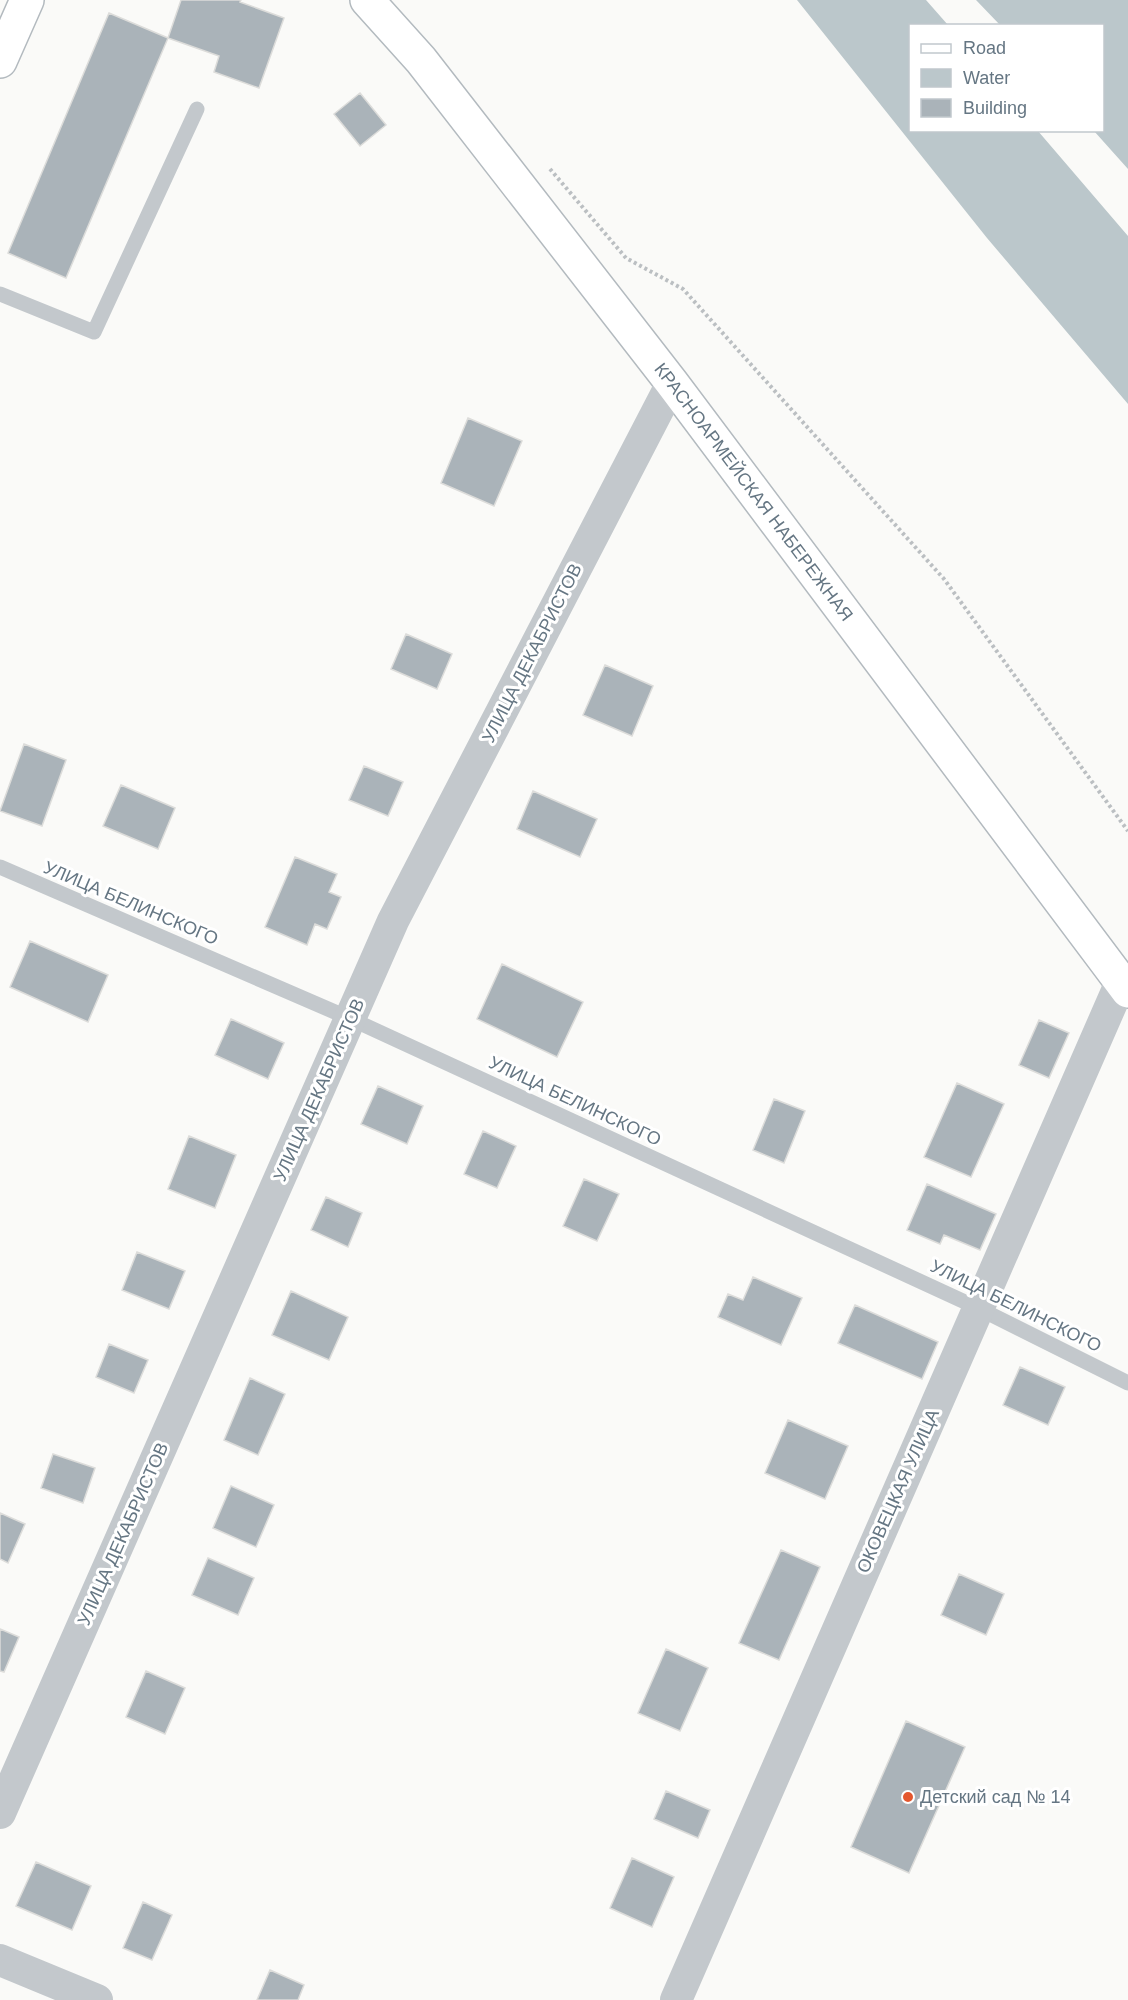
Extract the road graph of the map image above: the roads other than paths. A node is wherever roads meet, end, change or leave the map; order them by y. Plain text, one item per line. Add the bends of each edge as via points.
1 (27, 0) edge
2 (367, 0) edge
3 (0, 61) edge
4 (197, 109) dead end
5 (0, 294) edge
6 (672, 383) junction
7 (0, 867) edge
8 (1125, 986) edge
9 (351, 1019) junction
10 (978, 1308) junction
11 (1128, 1383) edge
12 (0, 1813) edge
13 (0, 1959) edge
14 (97, 2000) edge
15 (676, 2000) edge

1 - 3 street
2 - 6 street, КРАСНОАРМЕЙСКАЯ НАБЕРЕЖНАЯ via 421,60
4 - 5 lane via 94,332
6 - 8 street, КРАСНОАРМЕЙСКАЯ НАБЕРЕЖНАЯ
6 - 9 street, УЛИЦА ДЕКАБРИСТОВ via 393,921
7 - 9 lane, УЛИЦА БЕЛИНСКОГО
8 - 10 street, ОКОВЕЦКАЯ УЛИЦА
9 - 10 lane, УЛИЦА БЕЛИНСКОГО
9 - 12 street, УЛИЦА ДЕКАБРИСТОВ
10 - 11 lane, УЛИЦА БЕЛИНСКОГО
10 - 15 street, ОКОВЕЦКАЯ УЛИЦА
13 - 14 street

